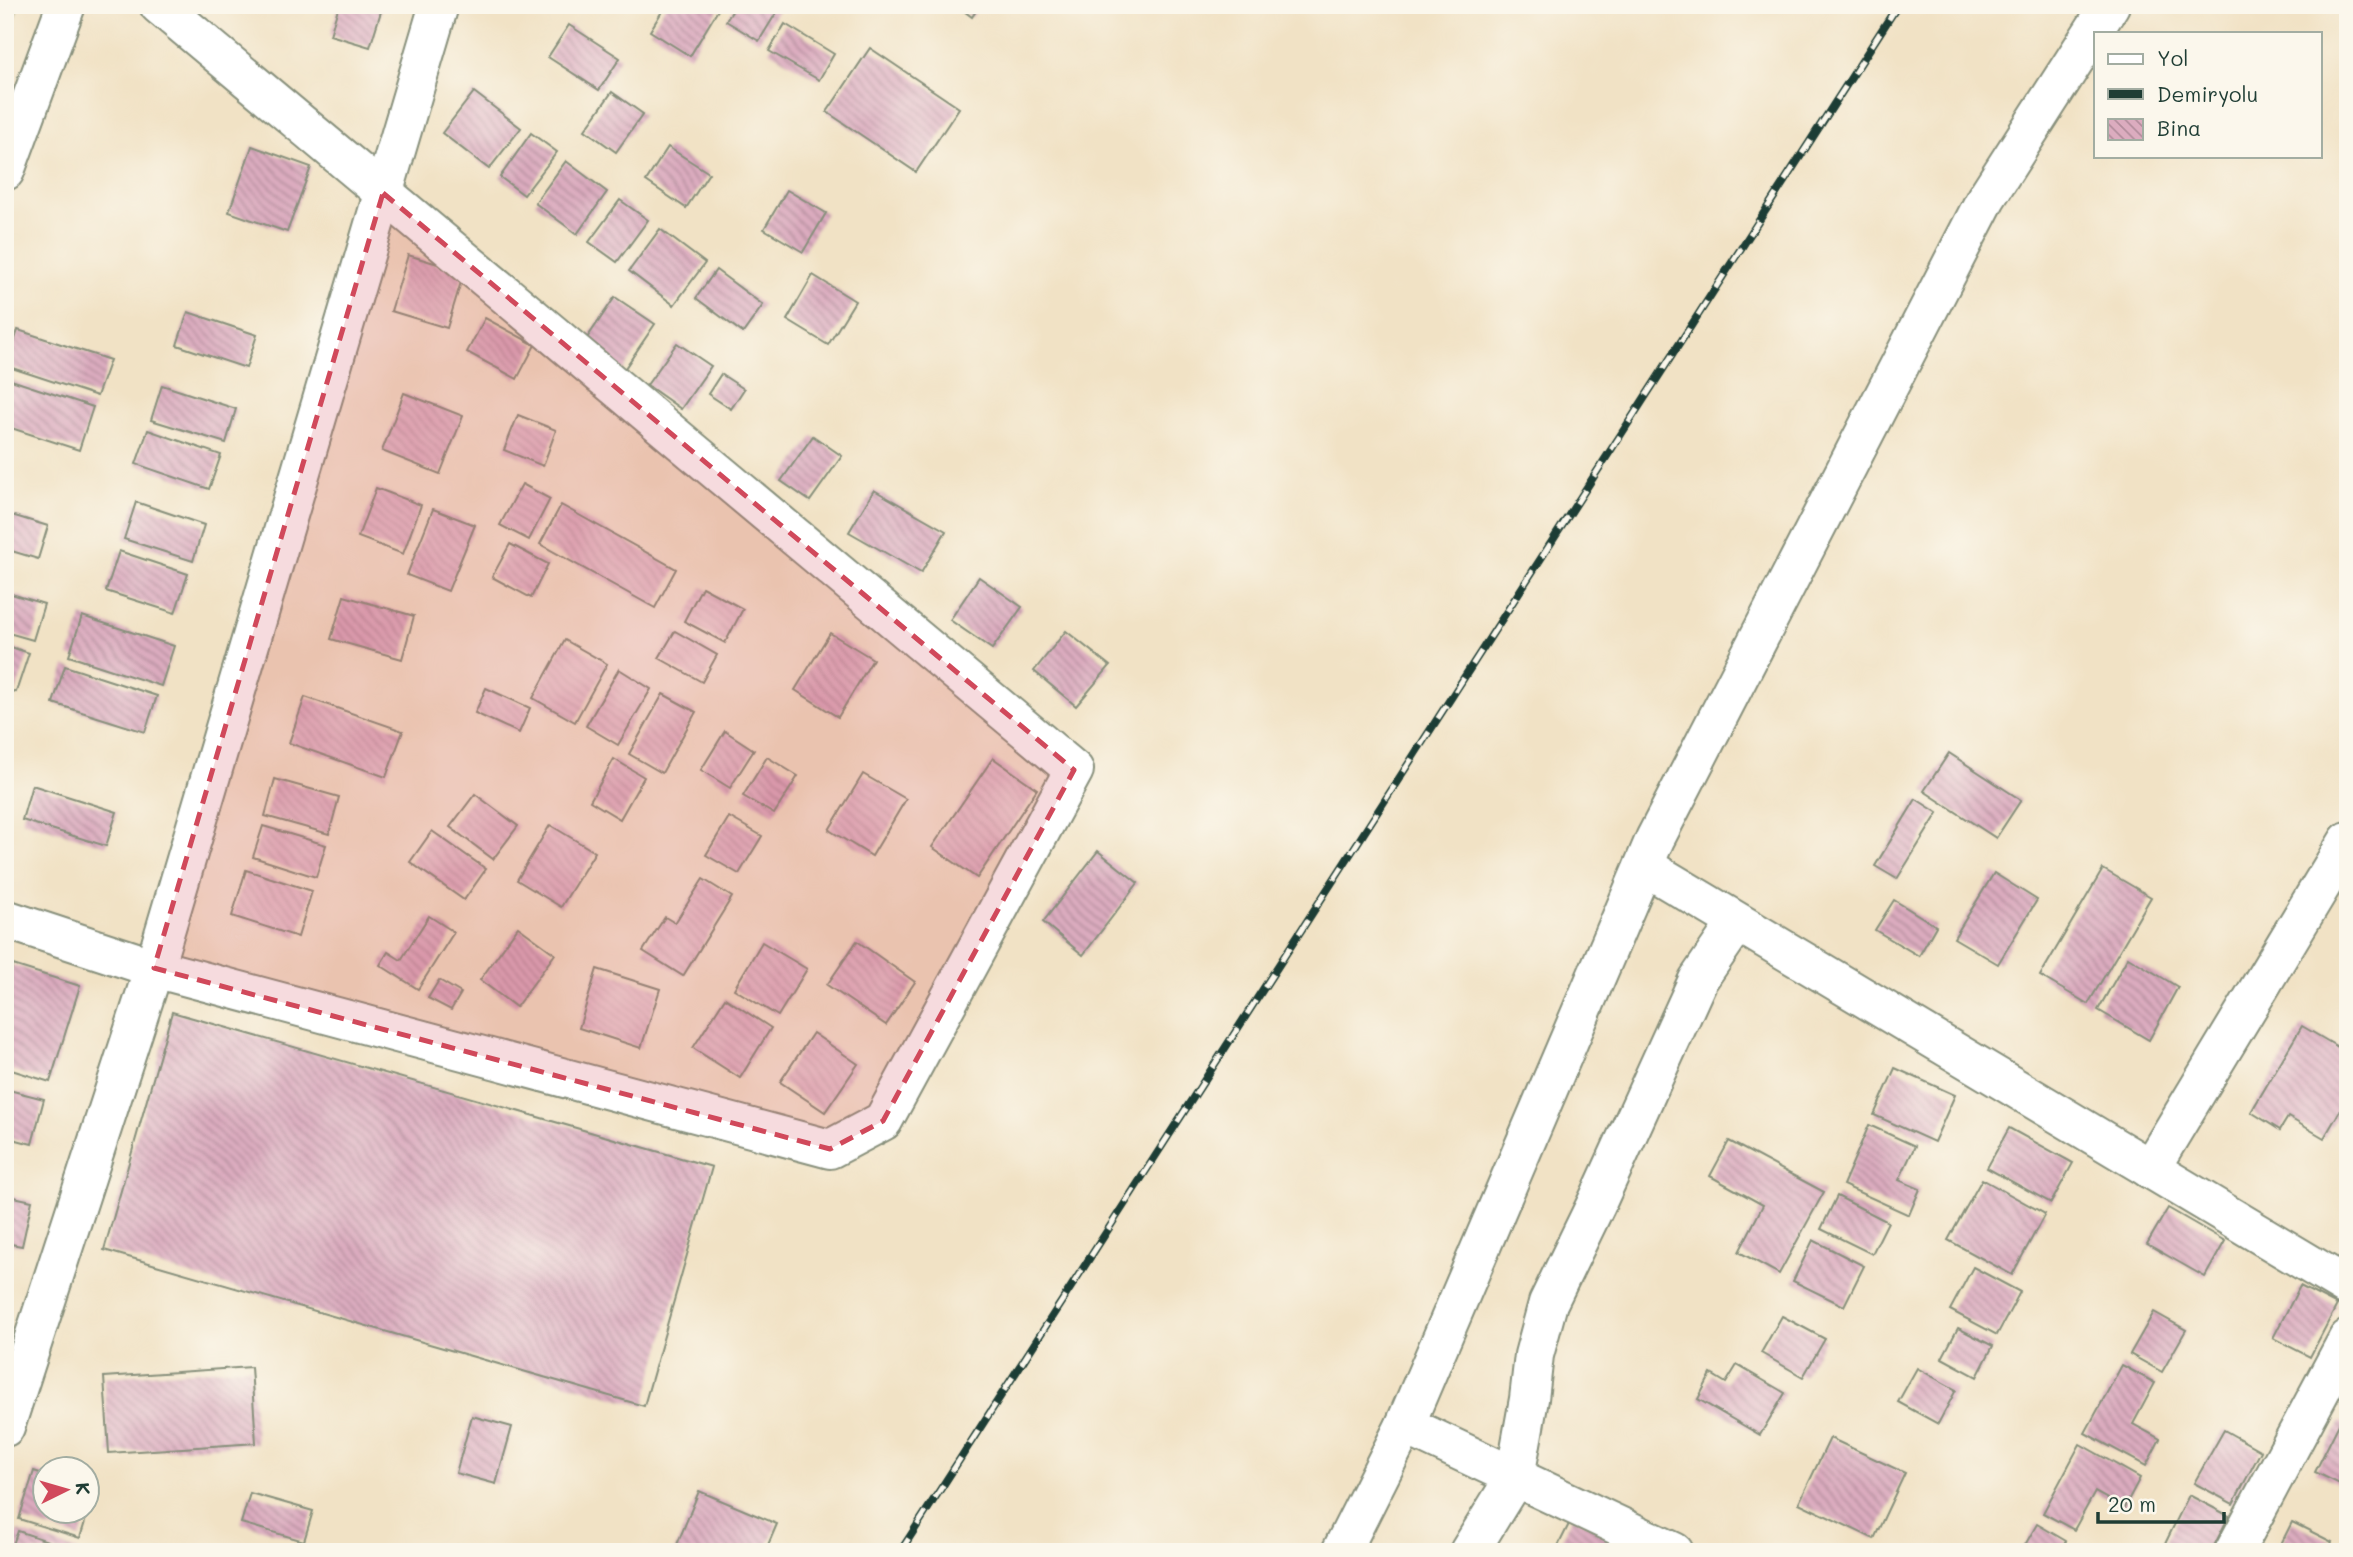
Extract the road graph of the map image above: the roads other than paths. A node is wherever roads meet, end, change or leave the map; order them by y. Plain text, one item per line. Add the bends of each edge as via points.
1 (66, 5) edge
2 (159, 5) edge
3 (439, 5) edge
4 (2110, 5) edge
5 (5, 171) edge
6 (383, 193) junction
7 (2348, 841) edge
8 (1644, 866) junction
9 (5, 919) edge
10 (1737, 923) junction
11 (155, 968) junction
12 (2150, 1169) junction
13 (2348, 1287) edge
14 (2348, 1339) edge
15 (1405, 1425) junction
16 (5, 1426) edge
17 (1515, 1477) junction
18 (1341, 1552) edge
19 (1469, 1552) edge
20 (1674, 1552) edge
21 (2234, 1552) edge

1 - 5 street
2 - 6 street
3 - 6 street
4 - 8 street via 1986,198
6 - 11 street
6 - 11 street via 1074,769 883,1121 830,1149
7 - 12 street
8 - 10 street
8 - 15 street
9 - 11 street
10 - 12 street
10 - 17 street via 1698,980 1548,1303 1534,1355
11 - 16 street
12 - 13 street
14 - 21 street
15 - 17 street
15 - 18 street
17 - 19 street
17 - 20 street

